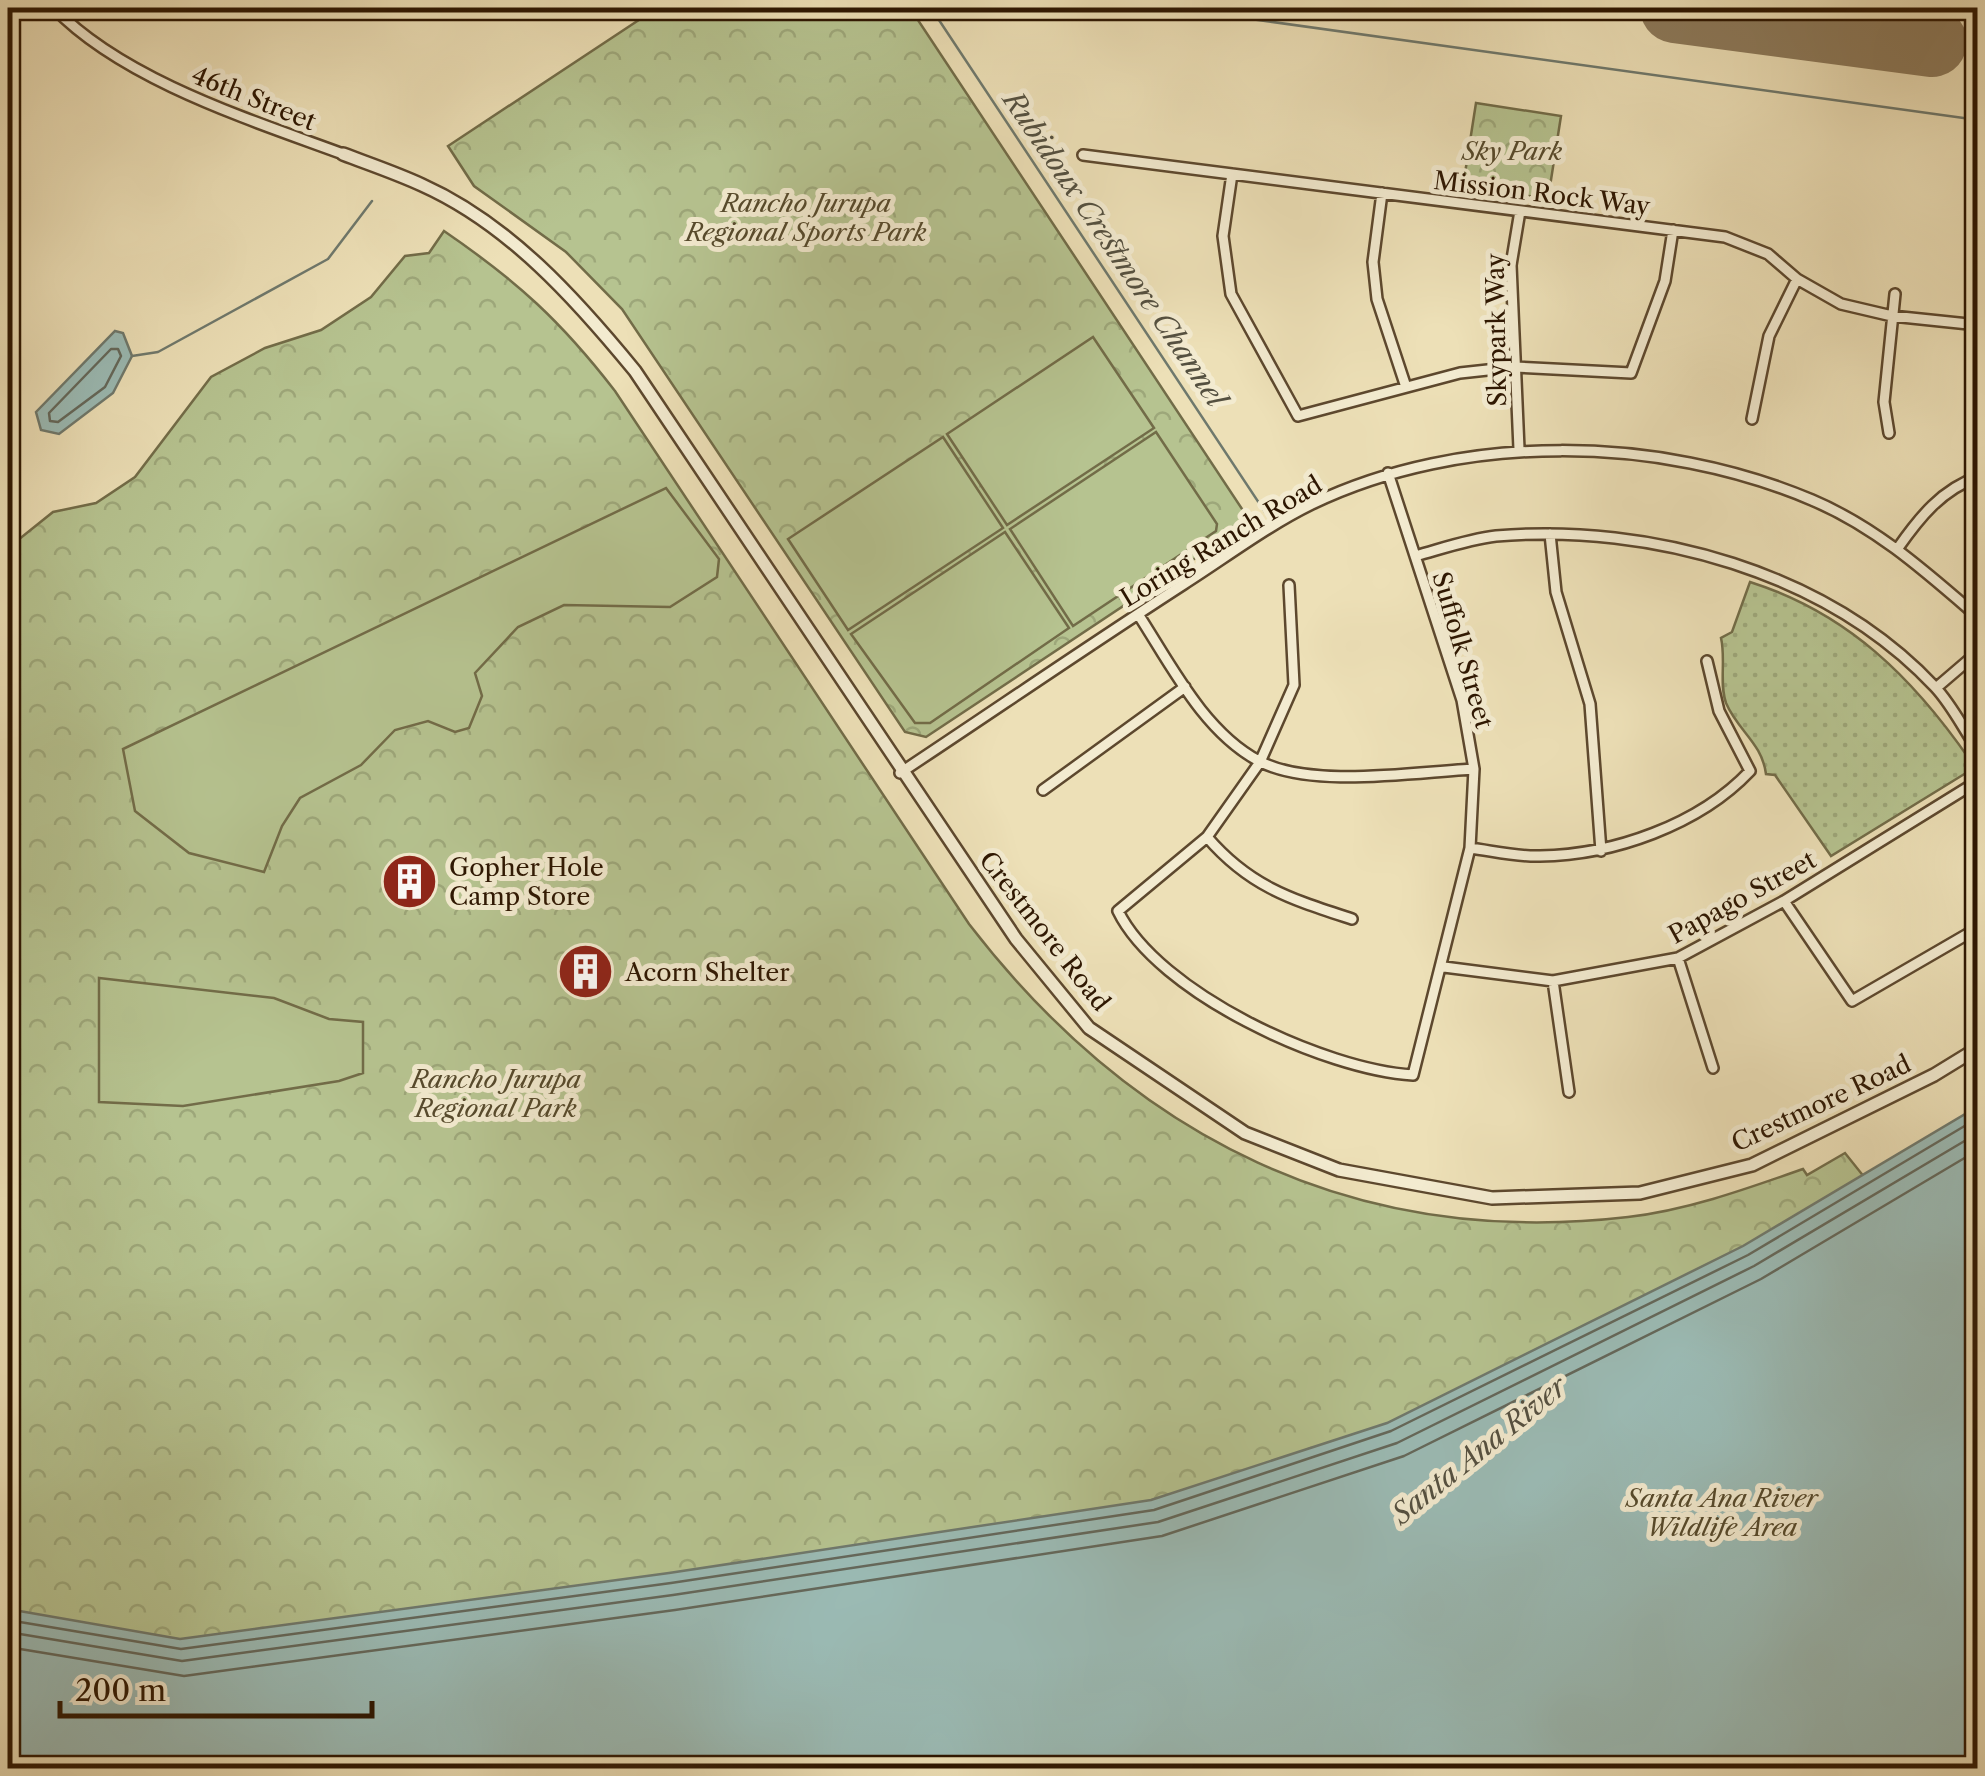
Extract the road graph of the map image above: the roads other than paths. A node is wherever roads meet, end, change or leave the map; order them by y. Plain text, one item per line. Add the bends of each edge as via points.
1 (54, 8) edge
2 (343, 154) joint
3 (1083, 154) dead end
4 (1232, 174) junction
5 (1382, 193) junction
6 (1520, 211) junction
7 (1673, 230) junction
8 (1798, 280) junction
9 (1895, 294) dead end
10 (1892, 316) junction
11 (1978, 325) edge
12 (1515, 367) junction
13 (1405, 384) junction
14 (1752, 419) dead end
15 (1889, 433) dead end
16 (1518, 450) junction
17 (1388, 473) junction
18 (1978, 477) edge
19 (1550, 534) junction
20 (1898, 548) junction
21 (1415, 556) junction
22 (1289, 585) dead end
23 (1138, 614) junction
24 (1978, 617) edge
25 (1978, 652) edge
26 (1707, 660) dead end
27 (1185, 686) junction
28 (1936, 688) junction
29 (1978, 750) edge
30 (1260, 762) junction
31 (1474, 769) junction
32 (900, 773) junction
33 (1978, 781) edge
34 (1043, 790) dead end
35 (1206, 837) junction
36 (1470, 848) junction
37 (1602, 851) junction
38 (1784, 901) junction
39 (1352, 920) dead end
40 (1978, 928) edge
41 (1678, 958) junction
42 (1444, 967) junction
43 (1553, 981) junction
44 (1978, 1048) edge
45 (1713, 1068) dead end
46 (1569, 1092) dead end

1 - 2 street, 46th Street via 74,28 193,98
2 - 32 street, Crestmore Road via 424,186 478,218 583,308 634,371
3 - 4 street, Mission Rock Way
4 - 5 street, Mission Rock Way
4 - 13 street via 1223,236 1231,294 1298,416
5 - 6 street, Mission Rock Way
5 - 13 street via 1373,262 1376,299
6 - 7 street, Mission Rock Way
6 - 12 street, Skypark Way via 1511,266
7 - 8 street, Mission Rock Way via 1726,237 1768,254
7 - 12 street via 1665,281 1631,373
8 - 10 street, Mission Rock Way via 1841,304
8 - 14 street via 1769,336
9 - 10 street
10 - 11 street, Mission Rock Way
10 - 15 street via 1884,402
12 - 13 street
12 - 16 street, Skypark Way
16 - 17 street, Loring Ranch Road
16 - 20 street, Loring Ranch Road via 1622,454 1717,470 1812,500
17 - 21 street, Suffolk Street
17 - 23 street, Loring Ranch Road via 1310,505
18 - 20 street via 1933,504
19 - 21 street via 1492,536
19 - 28 street via 1650,544 1771,575 1859,622
19 - 37 street via 1556,592 1590,704
20 - 24 street, Loring Ranch Road
21 - 31 street, Suffolk Street via 1462,700
22 - 30 street via 1294,685
23 - 27 street
23 - 32 street, Loring Ranch Road
25 - 28 street
26 - 37 street via 1720,711 1750,770 1697,811
27 - 30 street via 1218,730
27 - 34 street
28 - 29 street
30 - 31 street via 1329,776
30 - 35 street
31 - 36 street, Suffolk Street
32 - 44 street, Crestmore Road via 1016,939 1089,1028 1245,1132 1340,1170 1492,1198 1640,1193 1752,1165
33 - 38 street, Papago Street
35 - 39 street via 1232,866 1273,892
35 - 42 street, Suffolk Street via 1118,910 1150,953 1227,1012 1308,1050 1414,1074
36 - 37 street via 1537,856
36 - 42 street, Suffolk Street
38 - 40 street via 1852,1000
38 - 41 street, Papago Street
41 - 43 street, Papago Street
41 - 45 street
42 - 43 street, Papago Street
43 - 46 street

